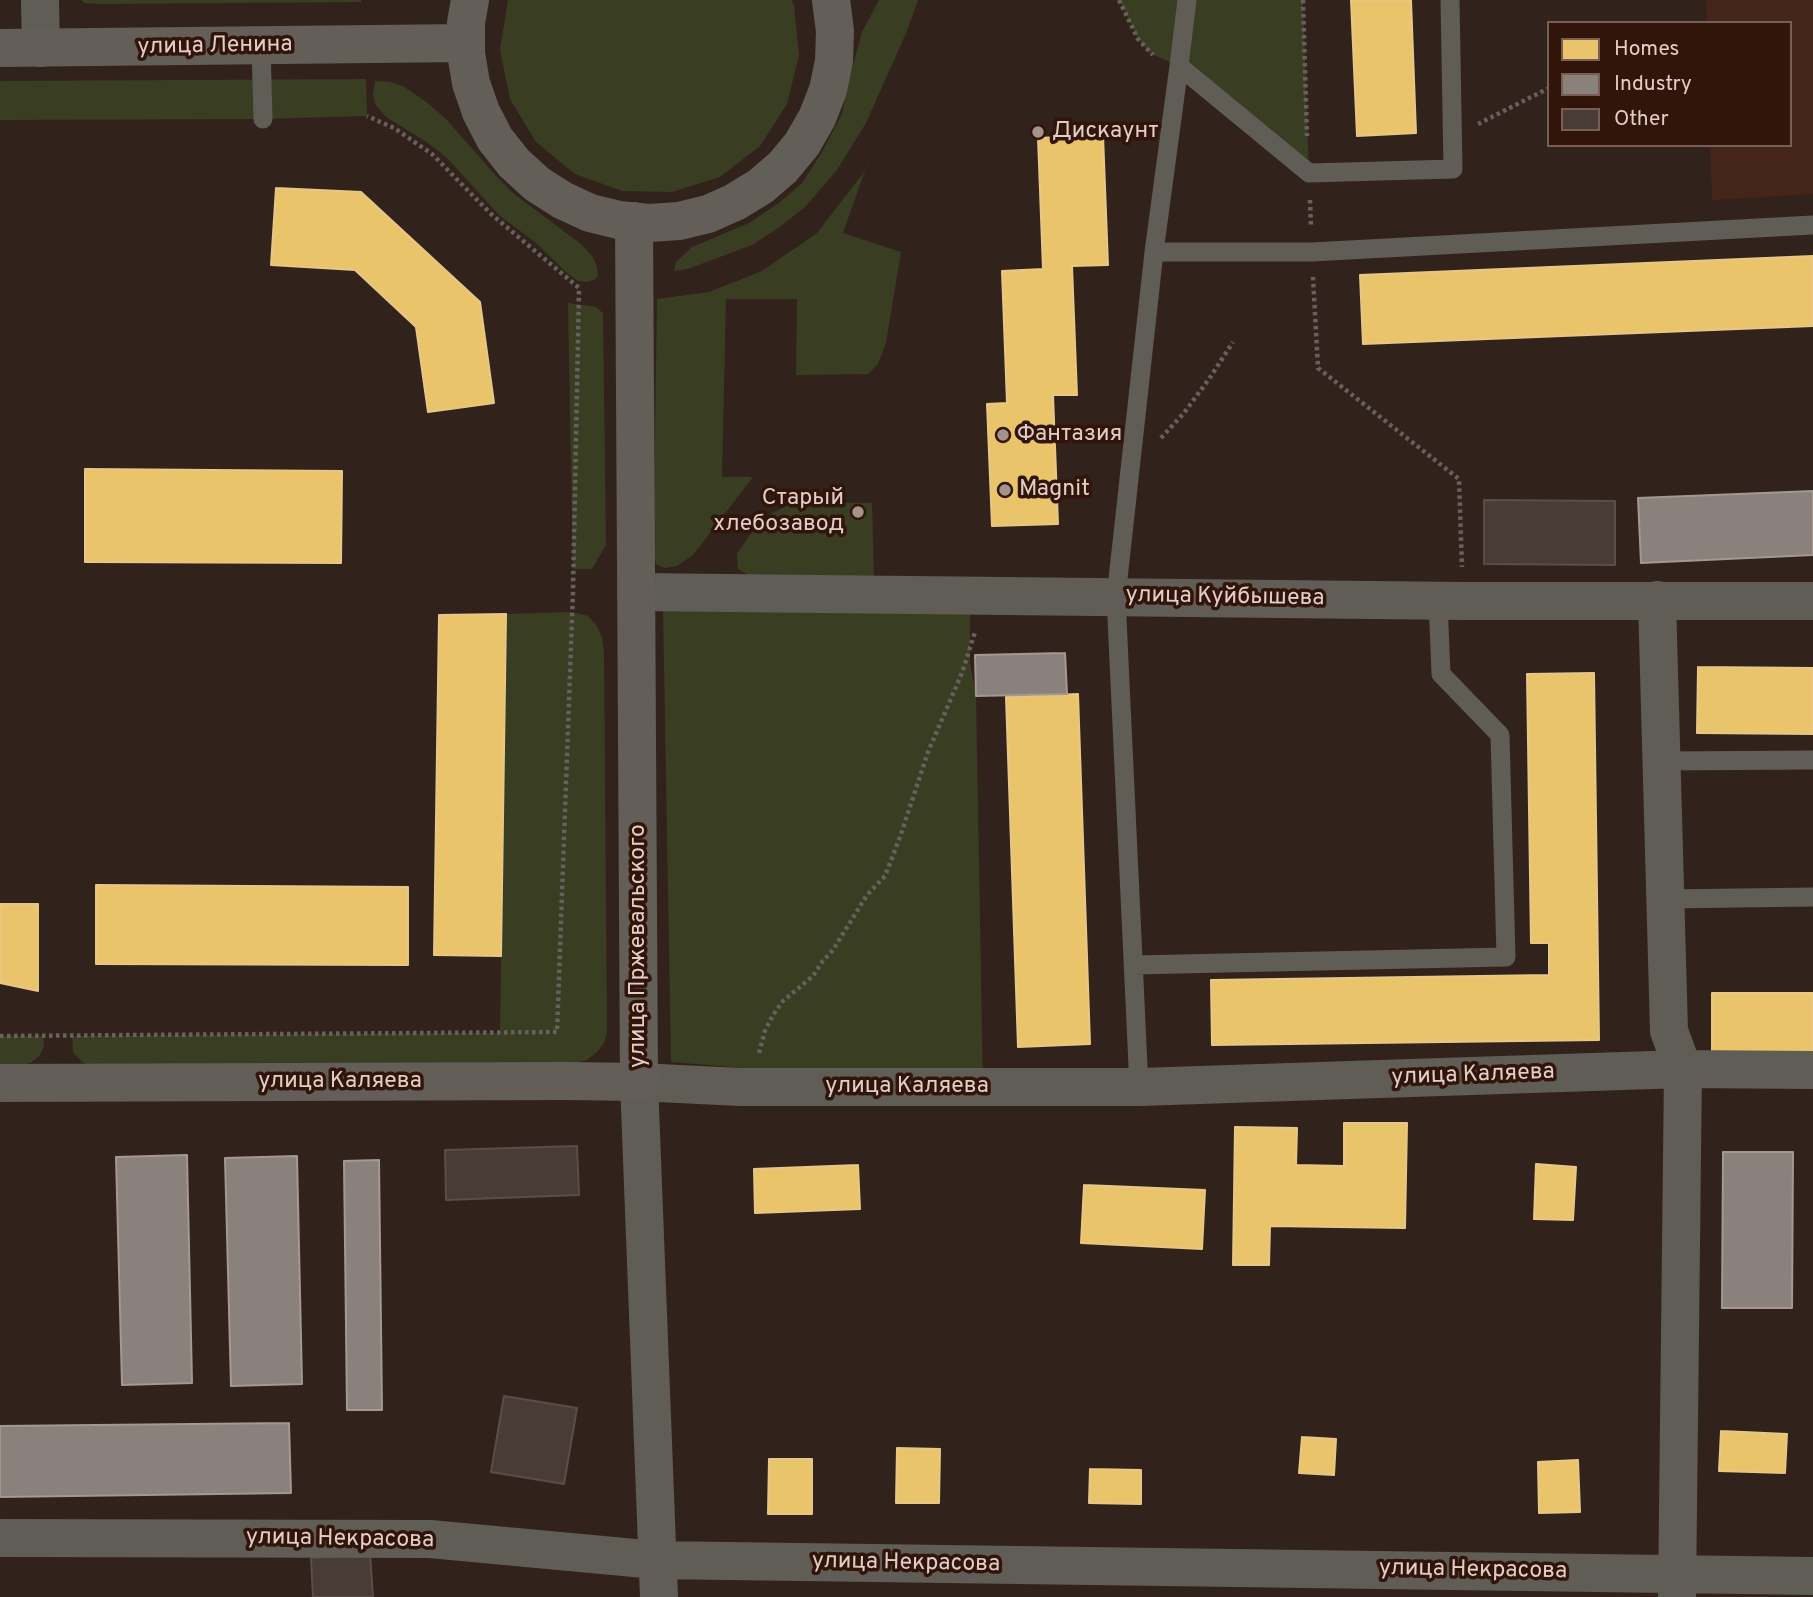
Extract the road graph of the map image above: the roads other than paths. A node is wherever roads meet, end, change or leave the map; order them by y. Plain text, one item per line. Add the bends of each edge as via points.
1 (40, 0) edge
2 (470, 0) edge
3 (831, 0) edge
4 (1187, 0) edge
5 (1450, 0) edge
6 (466, 43) junction
7 (261, 46) junction
8 (0, 48) edge
9 (41, 48) junction
10 (1179, 66) junction
11 (263, 119) dead end
12 (634, 221) junction
13 (1813, 225) edge
14 (1154, 252) junction
15 (636, 592) junction
16 (1116, 597) junction
17 (1657, 600) junction
18 (1451, 601) junction
19 (1813, 601) edge
20 (1813, 760) edge
21 (1662, 761) junction
22 (1813, 897) edge
23 (1666, 899) junction
24 (1133, 965) junction
25 (1683, 1069) junction
26 (1813, 1070) edge
27 (0, 1083) edge
28 (639, 1083) junction
29 (1139, 1087) junction
30 (0, 1538) edge
31 (1813, 1576) edge
32 (658, 1579) edge
33 (1677, 1586) edge

1 - 9 street
2 - 6 street
3 - 12 street via 834,61 828,90 802,144 783,167 761,187 708,214 679,221
4 - 10 lane
5 - 10 lane via 1453,169 1309,173
6 - 7 street, улица Ленина
6 - 12 street via 471,83 481,112 514,163 562,200 590,213
7 - 9 street, улица Ленина
7 - 11 lane
8 - 9 street
10 - 14 lane
12 - 15 street, улица Пржевальского
13 - 14 lane via 1312,252
14 - 16 lane
15 - 16 street, улица Куйбышева
15 - 28 street, улица Пржевальского
16 - 18 street, улица Куйбышева
16 - 24 lane
17 - 18 street, улица Куйбышева
17 - 19 street, улица Куйбышева
17 - 21 street
18 - 24 lane via 1440,674 1500,735 1506,957
20 - 21 lane
21 - 23 street
22 - 23 lane
23 - 25 street via 1669,1031
24 - 29 lane
25 - 26 street, улица Каляева
25 - 29 street, улица Каляева
25 - 33 street
27 - 28 street, улица Каляева
28 - 29 street, улица Каляева
28 - 32 street, улица Пржевальского
30 - 32 street, улица Некрасова via 430,1539
31 - 33 street, улица Некрасова
32 - 33 street, улица Некрасова

